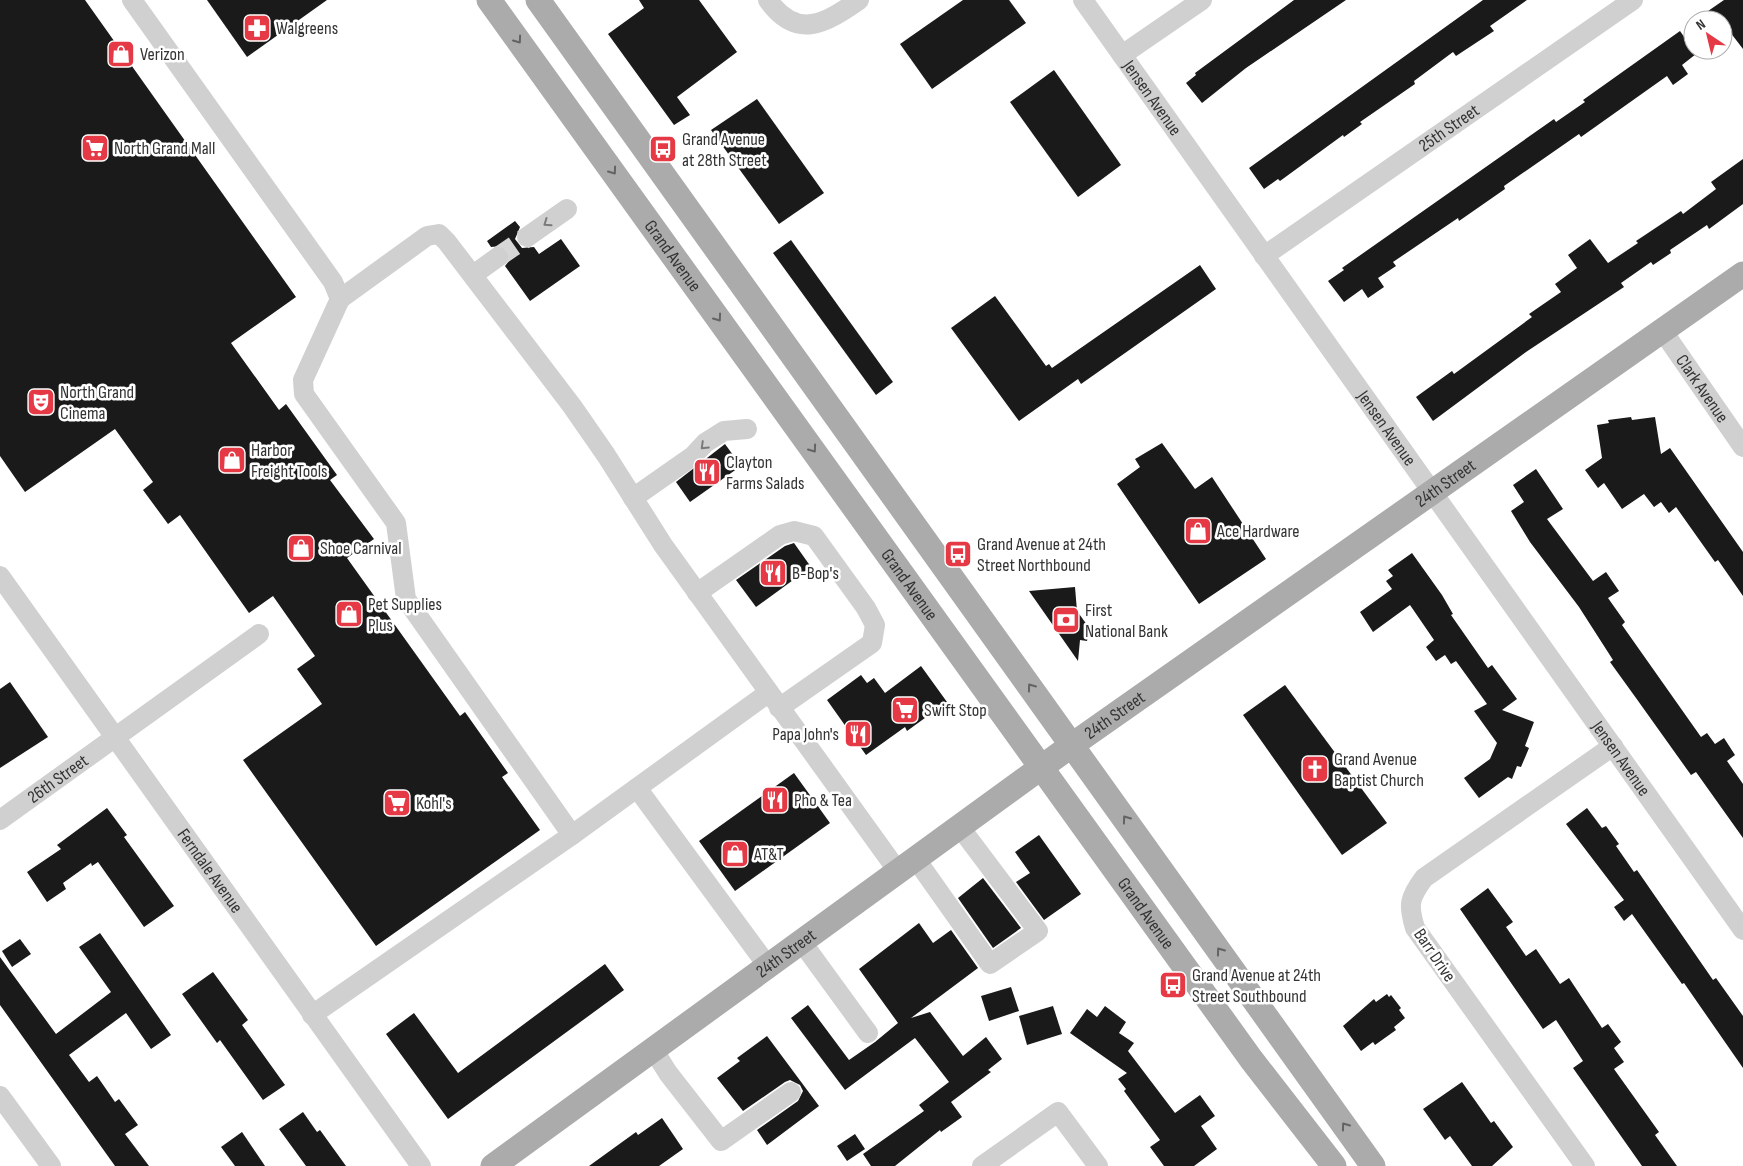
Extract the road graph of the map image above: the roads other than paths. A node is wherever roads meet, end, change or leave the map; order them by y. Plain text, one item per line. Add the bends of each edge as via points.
1 (132, 0) edge
2 (489, 0) edge
3 (538, 0) edge
4 (768, 0) edge
5 (859, 0) edge
6 (1083, 0) edge
7 (1202, 0) edge
8 (1633, 0) edge
9 (1122, 55) junction
10 (567, 209) dead end
11 (527, 237) tunnel mouth
12 (1264, 256) junction
13 (498, 257) tunnel mouth
14 (1743, 274) edge
15 (473, 275) junction
16 (340, 298) junction
17 (1662, 330) junction
18 (747, 429) dead end
19 (1743, 447) edge
20 (1432, 492) junction
21 (633, 498) junction
22 (0, 576) edge
23 (697, 593) junction
24 (259, 634) dead end
25 (773, 700) junction
26 (115, 737) junction
27 (1072, 745) junction
28 (1613, 746) junction
29 (1041, 767) junction
30 (637, 788) junction
31 (0, 820) edge
32 (959, 826) junction
33 (572, 835) junction
34 (906, 864) junction
35 (1743, 930) edge
36 (801, 941) junction
37 (767, 965) junction
38 (312, 1015) junction
39 (868, 1033) dead end
40 (653, 1049) junction
41 (791, 1092) dead end
42 (0, 1096) edge
43 (51, 1166) edge
44 (421, 1166) edge
45 (493, 1166) edge
46 (982, 1166) edge
47 (1098, 1166) edge
48 (1334, 1166) edge
49 (1373, 1166) edge
50 (1586, 1166) edge

1 - 16 street via 316,257
2 -> 29 main road, Grand Avenue
27 -> 3 main road
4 - 5 street via 788,21 809,25 831,20
6 - 9 street, Jensen Avenue
7 - 9 street
8 - 12 street, 25th Street
9 - 12 street, Jensen Avenue
10 -> 11 street
12 - 20 street, Jensen Avenue
13 - 15 street
14 - 17 main road, 24th Street
15 - 16 street via 439,234 427,236
15 - 21 street via 572,406
16 - 33 street via 303,380 304,394 396,524 406,599
17 - 19 street, Clark Avenue
17 - 20 main road, 24th Street
18 -> 21 street via 724,431 705,442 693,456
20 - 27 main road, 24th Street
20 - 28 street, Jensen Avenue
21 - 23 street
22 - 26 street, Ferndale Avenue
23 - 25 street
23 - 25 street via 780,535 794,531 814,536 832,560 875,625 872,642
24 - 26 street, 26th Street
25 - 30 street
25 - 34 street
26 - 31 street, 26th Street
26 - 38 street, Ferndale Avenue
27 - 29 main road, 24th Street
49 -> 27 main road
28 - 35 street, Jensen Avenue
28 - 50 street, Barr Drive via 1424,878 1413,893 1409,910 1415,928
29 - 32 main road, 24th Street
29 - 48 main road, Grand Avenue via 1250,1058
30 - 33 street
30 - 37 street
32 - 34 main road, 24th Street
32 - 34 street via 1038,931 990,964
33 - 38 street
34 - 36 main road, 24th Street
36 - 37 main road, 24th Street
36 - 39 street
37 - 40 main road, 24th Street
38 - 44 street, Ferndale Avenue
40 - 41 street via 721,1140
40 - 45 main road, 24th Street
42 - 43 street
46 - 47 street via 1058,1112

